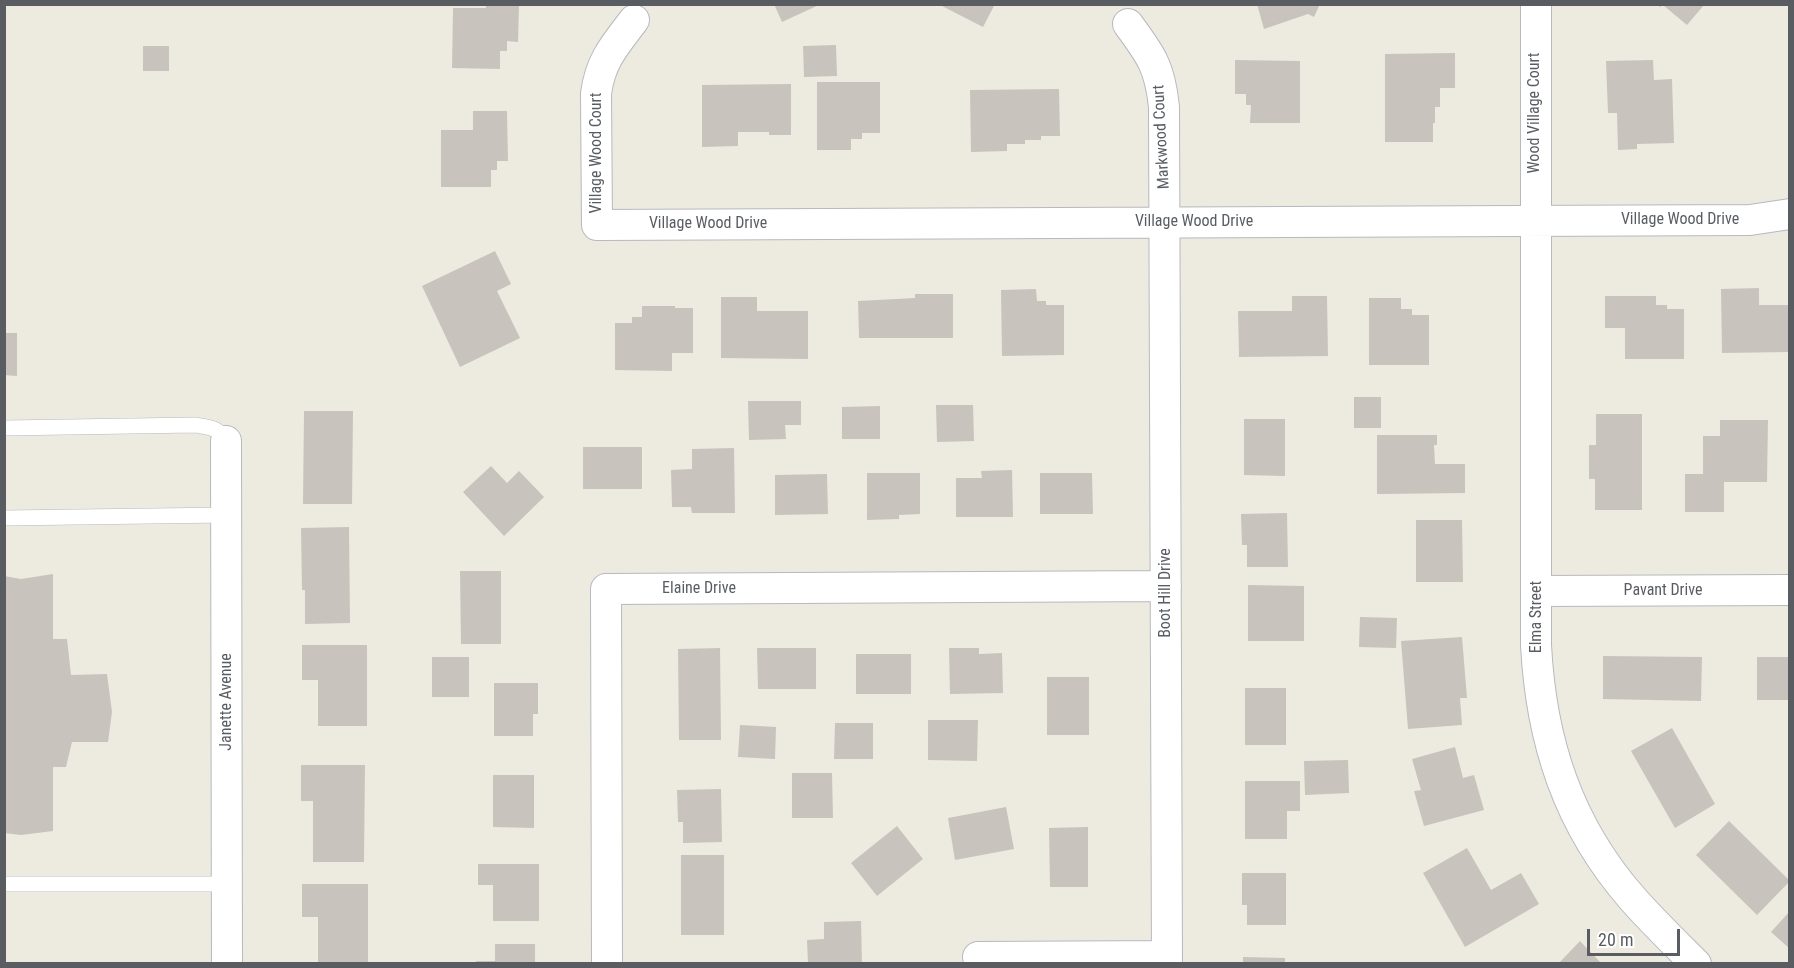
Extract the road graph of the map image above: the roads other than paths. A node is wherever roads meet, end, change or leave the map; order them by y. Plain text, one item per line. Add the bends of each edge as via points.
1 (1536, 4) edge
2 (634, 20) dead end
3 (1128, 24) dead end
4 (1790, 214) edge
5 (1535, 221) junction
6 (1165, 222) junction
7 (597, 225) joint
8 (4, 428) edge
9 (226, 441) joint
10 (226, 515) junction
11 (4, 518) edge
12 (1166, 586) junction
13 (1790, 590) edge
14 (1537, 591) junction
15 (4, 884) edge
16 (227, 884) junction
17 (978, 957) dead end
18 (1167, 960) edge
19 (227, 963) edge
20 (607, 963) edge
21 (1696, 963) edge

1 - 5 street, Wood Village Court
2 - 7 street, Village Wood Court via 610,51 598,79
3 - 6 street, Markwood Court via 1152,56 1162,89
4 - 5 street, Village Wood Drive via 1750,220
5 - 6 street, Village Wood Drive
5 - 14 street, Elma Street
6 - 7 street, Village Wood Drive
6 - 12 street, Boot Hill Drive
8 - 9 lane via 196,426 221,432
9 - 10 street, Janette Avenue
10 - 11 lane
10 - 16 street, Janette Avenue
12 - 18 street, Boot Hill Drive
12 - 20 street, Elaine Drive via 606,589
13 - 14 street, Pavant Drive
14 - 21 street, Elma Street via 1541,705 1571,802 1608,868
15 - 16 lane
16 - 19 street, Janette Avenue
17 - 18 street

